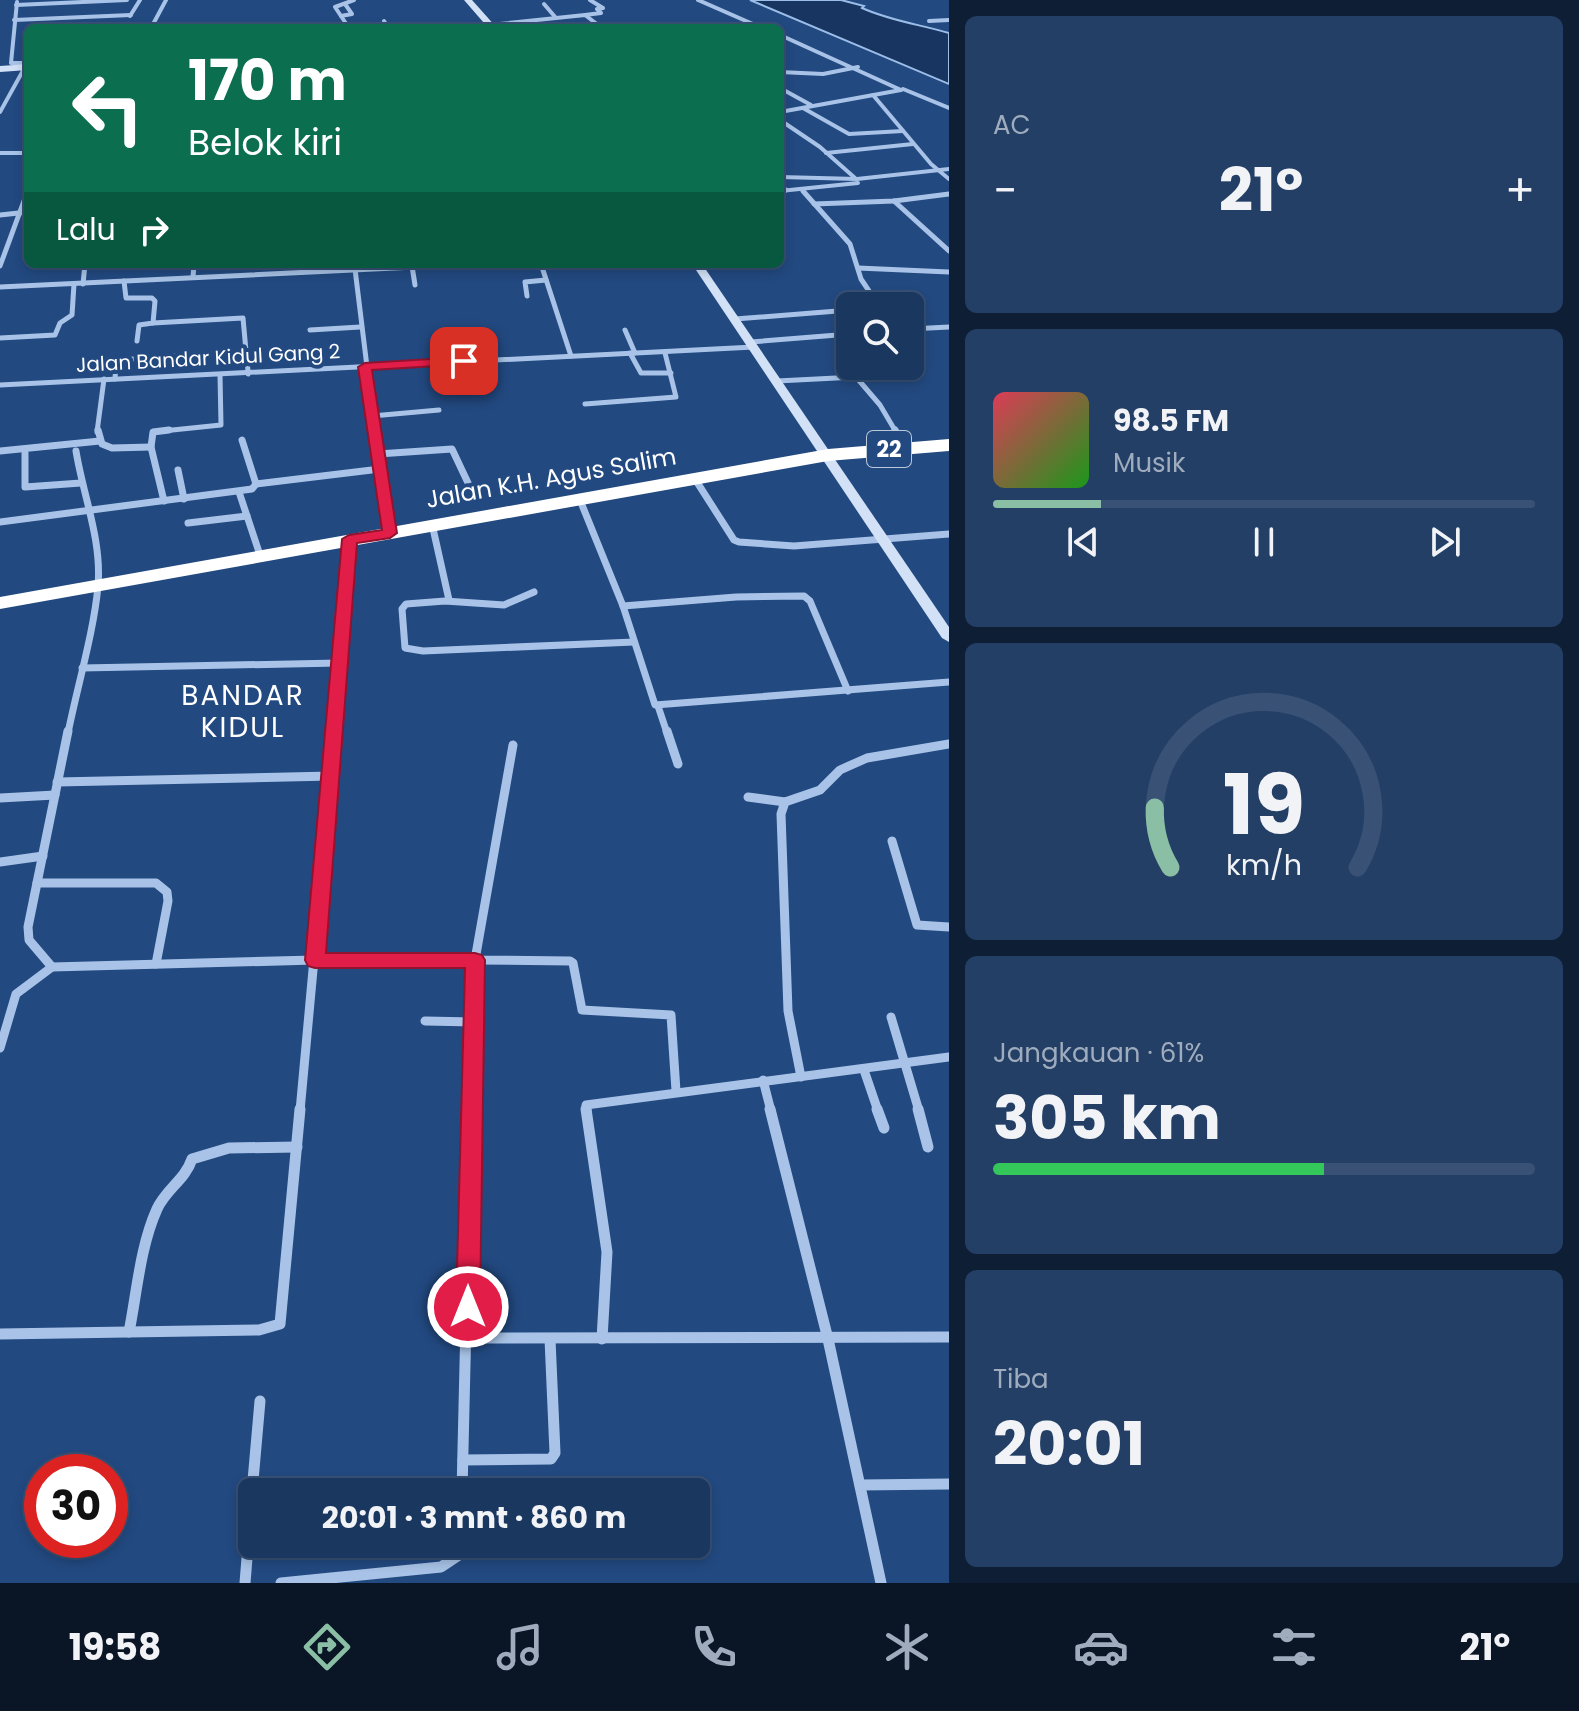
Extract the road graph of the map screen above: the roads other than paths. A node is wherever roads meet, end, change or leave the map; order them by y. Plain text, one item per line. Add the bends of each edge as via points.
1 (127, 0) edge
2 (140, 0) edge
3 (166, 0) edge
4 (354, 0) edge
5 (468, 0) edge
6 (590, 0) edge
7 (698, 0) edge
8 (16, 2) edge
9 (337, 2) edge
10 (345, 4) junction
11 (544, 4) dead end
12 (132, 13) junction
13 (585, 15) junction
14 (341, 16) junction
15 (556, 18) junction
16 (74, 19) junction
17 (14, 20) junction
18 (949, 20) edge
19 (384, 21) dead end
20 (929, 21) dead end
21 (73, 24) edge
22 (153, 24) edge
23 (346, 24) edge
24 (386, 24) edge
25 (488, 24) edge
26 (513, 24) edge
27 (597, 24) edge
28 (753, 24) edge
29 (784, 37) edge
30 (0, 47) edge
31 (11, 47) junction
32 (24, 65) edge
33 (24, 65) edge
34 (858, 67) junction
35 (0, 69) edge
36 (24, 70) edge
37 (784, 72) edge
38 (903, 89) junction
39 (784, 90) edge
40 (873, 95) junction
41 (812, 106) junction
42 (803, 107) junction
43 (949, 108) edge
44 (784, 111) edge
45 (0, 112) edge
46 (784, 123) edge
47 (903, 131) junction
48 (913, 144) junction
49 (0, 153) edge
50 (24, 153) edge
51 (826, 153) junction
52 (949, 169) edge
53 (938, 171) junction
54 (784, 177) edge
55 (801, 177) junction
56 (857, 179) junction
57 (949, 179) edge
58 (806, 190) junction
59 (784, 191) edge
60 (949, 194) edge
61 (894, 201) junction
62 (24, 204) edge
63 (814, 204) junction
64 (24, 212) edge
65 (18, 213) junction
66 (0, 215) edge
67 (4, 245) edge
68 (949, 251) edge
69 (0, 266) edge
70 (85, 268) edge
71 (194, 268) edge
72 (219, 268) edge
73 (277, 268) edge
74 (348, 268) edge
75 (366, 268) edge
76 (412, 268) edge
77 (542, 268) edge
78 (700, 268) edge
79 (858, 268) junction
80 (355, 269) junction
81 (949, 272) edge
82 (219, 275) junction
83 (193, 277) junction
84 (546, 280) junction
85 (124, 281) junction
86 (74, 284) junction
87 (83, 284) junction
88 (415, 285) dead end
89 (0, 287) edge
90 (871, 292) edge
91 (527, 296) dead end
92 (836, 311) edge
93 (735, 319) junction
94 (153, 323) junction
95 (360, 327) junction
96 (949, 327) edge
97 (924, 328) edge
98 (310, 330) dead end
99 (625, 330) dead end
100 (836, 335) edge
101 (0, 338) edge
102 (137, 341) dead end
103 (752, 344) junction
104 (246, 351) junction
105 (632, 353) junction
106 (665, 353) junction
107 (571, 356) junction
108 (365, 367) junction
109 (671, 373) junction
110 (248, 374) junction
111 (220, 375) junction
112 (104, 379) junction
113 (115, 379) junction
114 (777, 381) junction
115 (0, 385) edge
116 (585, 404) dead end
117 (439, 410) dead end
118 (372, 416) junction
119 (242, 440) dead end
120 (100, 441) junction
121 (949, 445) edge
122 (151, 447) junction
123 (905, 448) junction
124 (0, 451) edge
125 (76, 451) dead end
126 (25, 453) dead end
127 (378, 454) junction
128 (828, 455) junction
129 (380, 469) junction
130 (178, 470) dead end
131 (695, 479) junction
132 (81, 483) junction
133 (256, 484) junction
134 (469, 485) dead end
135 (239, 492) junction
136 (184, 499) junction
137 (580, 500) junction
138 (164, 501) junction
139 (91, 509) junction
140 (247, 516) junction
141 (0, 522) edge
142 (188, 523) dead end
143 (432, 524) junction
144 (390, 533) junction
145 (949, 534) edge
146 (349, 539) junction
147 (883, 540) junction
148 (260, 555) junction
149 (98, 585) junction
150 (534, 592) dead end
151 (449, 600) junction
152 (0, 603) edge
153 (623, 606) junction
154 (949, 638) edge
155 (634, 642) junction
156 (339, 663) junction
157 (82, 668) junction
158 (949, 682) edge
159 (848, 691) junction
160 (658, 706) junction
161 (949, 744) edge
162 (513, 745) dead end
163 (678, 764) dead end
164 (332, 776) junction
165 (57, 782) junction
166 (55, 795) junction
167 (748, 797) dead end
168 (0, 798) edge
169 (785, 802) junction
170 (892, 841) dead end
171 (43, 856) junction
172 (0, 862) edge
173 (37, 883) junction
174 (949, 927) edge
175 (315, 960) junction
176 (475, 960) junction
177 (156, 964) junction
178 (52, 967) junction
179 (891, 1017) dead end
180 (425, 1021) dead end
181 (474, 1022) junction
182 (0, 1048) edge
183 (949, 1057) edge
184 (907, 1063) junction
185 (864, 1070) junction
186 (801, 1077) junction
187 (763, 1080) junction
188 (676, 1091) junction
189 (884, 1128) dead end
190 (297, 1147) junction
191 (928, 1147) dead end
192 (129, 1332) junction
193 (0, 1334) edge
194 (949, 1337) edge
195 (468, 1338) junction
196 (550, 1339) junction
197 (602, 1339) junction
198 (828, 1339) junction
199 (260, 1401) dead end
200 (463, 1460) junction
201 (253, 1478) edge
202 (462, 1478) edge
203 (949, 1484) edge
204 (860, 1485) junction
205 (247, 1558) edge
206 (454, 1558) edge
207 (245, 1583) edge
208 (281, 1583) edge
209 (881, 1583) edge

1 - 8 street
1 - 12 street
2 - 12 street
3 - 22 street
4 - 10 street
5 - 25 main road
6 - 13 street via 603,8
7 - 28 street
8 - 17 street
9 - 10 street
9 - 14 street
10 - 14 street via 352,14
11 - 15 street
12 - 16 street
13 - 15 street
13 - 27 street
14 - 23 street
15 - 26 street
16 - 17 street
16 - 21 street
17 - 31 street
18 - 20 street
19 - 24 street
29 - 34 street
30 - 31 street
31 - 32 street via 11,63
33 - 35 main road
34 - 37 street
34 - 38 street
36 - 45 street
38 - 40 street
38 - 43 street
39 - 41 street
40 - 41 street
40 - 47 street
41 - 42 street
42 - 44 street
42 - 47 street via 850,135
46 - 51 street
47 - 48 street
48 - 51 street
48 - 53 street
49 - 50 street
51 - 56 street
52 - 53 street
53 - 56 street
53 - 57 street
54 - 55 street
55 - 56 street
55 - 58 street
56 - 58 street
58 - 59 street
58 - 63 street
60 - 61 street
61 - 63 street
61 - 68 street
62 - 65 street
63 - 79 street via 850,244
64 - 65 street
65 - 66 street
65 - 67 street
67 - 69 street
70 - 87 street
71 - 83 street
72 - 82 street
73 - 82 street
74 - 80 street
75 - 80 street
76 - 88 street
77 - 84 street
78 - 93 main road
79 - 81 street
79 - 90 street
80 - 95 street
82 - 83 street
83 - 85 street
84 - 91 street via 525,282
84 - 107 street
85 - 87 street
85 - 94 street via 126,298 155,301
86 - 87 street
86 - 89 street
86 - 101 street via 72,315 55,335
92 - 93 street
93 - 103 main road
94 - 102 street via 139,325
94 - 104 street via 243,318
95 - 98 street
95 - 108 street
96 - 97 street
99 - 105 street
100 - 103 street, Jalan Bandar Kidul Gang 2
103 - 106 street, Jalan Bandar Kidul Gang 2
103 - 114 main road
104 - 110 street
104 - 113 street via 120,360
105 - 106 street, Jalan Bandar Kidul Gang 2
105 - 107 street, Jalan Bandar Kidul Gang 2
105 - 109 street via 641,373
106 - 109 street
107 - 108 street, Jalan Bandar Kidul Gang 2
108 - 110 street, Jalan Bandar Kidul Gang 2
108 - 118 street
109 - 116 street via 674,398
110 - 111 street, Jalan Bandar Kidul Gang 2
111 - 113 street, Jalan Bandar Kidul Gang 2
111 - 122 street via 221,425 156,430
112 - 113 street, Jalan Bandar Kidul Gang 2
112 - 115 street, Jalan Bandar Kidul Gang 2
112 - 120 street
114 - 123 street via 856,377
114 - 128 main road
117 - 118 street
118 - 127 street
119 - 133 street
120 - 122 street via 112,448
120 - 124 street
121 - 123 highway, 22
122 - 138 street
123 - 128 highway, 22
125 - 132 street
126 - 132 street via 25,487
127 - 129 street
127 - 134 street via 452,449
128 - 131 highway, Jalan K.H. Agus Salim / 22
128 - 147 main road
129 - 133 street
129 - 144 street
130 - 136 street
131 - 137 highway, Jalan K.H. Agus Salim / 22
131 - 147 street via 739,542 794,546
132 - 139 street
133 - 135 street
135 - 136 street
135 - 140 street
136 - 138 street
137 - 143 highway, Jalan K.H. Agus Salim / 22
137 - 153 street
138 - 139 street
139 - 141 street
139 - 149 street
140 - 142 street
140 - 148 street
143 - 144 highway, Jalan K.H. Agus Salim / 22
143 - 151 street
144 - 146 highway, Jalan K.H. Agus Salim / 22
145 - 147 street
146 - 148 highway, Jalan K.H. Agus Salim / 22
146 - 156 street
147 - 154 main road
148 - 149 highway, Jalan K.H. Agus Salim / 22
149 - 152 highway, Jalan K.H. Agus Salim / 22
149 - 157 street
150 - 151 street via 504,606
151 - 155 street via 403,606 406,649
153 - 155 street
153 - 159 street via 804,596
155 - 160 street via 651,699
156 - 157 street
156 - 164 street
157 - 165 street
158 - 159 street
159 - 160 street
160 - 163 street
161 - 169 street via 867,758 840,770 820,790
162 - 176 street
164 - 165 street
164 - 175 street
165 - 166 street
166 - 168 street
166 - 171 street
167 - 169 street
169 - 186 street via 781,814 788,1011
170 - 174 street via 917,925
171 - 172 street
171 - 173 street
173 - 177 street via 156,883 167,892 171,907
173 - 178 street via 27,934
175 - 176 street
175 - 177 street
175 - 190 street
176 - 181 street
176 - 188 street via 570,961 582,1010 671,1015
177 - 178 street
178 - 182 street via 16,994
179 - 184 street
180 - 181 street
181 - 195 street
183 - 184 street
184 - 185 street
184 - 191 street
185 - 186 street
185 - 189 street
186 - 187 street
187 - 188 street
187 - 198 street
188 - 197 street via 586,1105 607,1250
190 - 192 street via 217,1151 192,1159 188,1175 163,1196 149,1233
190 - 192 street via 280,1324 259,1330
192 - 193 street
194 - 198 street
195 - 196 street
195 - 200 street
196 - 197 street
196 - 200 street via 555,1453 551,1459
197 - 198 street
198 - 204 street
199 - 201 street
200 - 202 street
203 - 204 street
204 - 209 street
205 - 207 street
206 - 208 street via 441,1567

